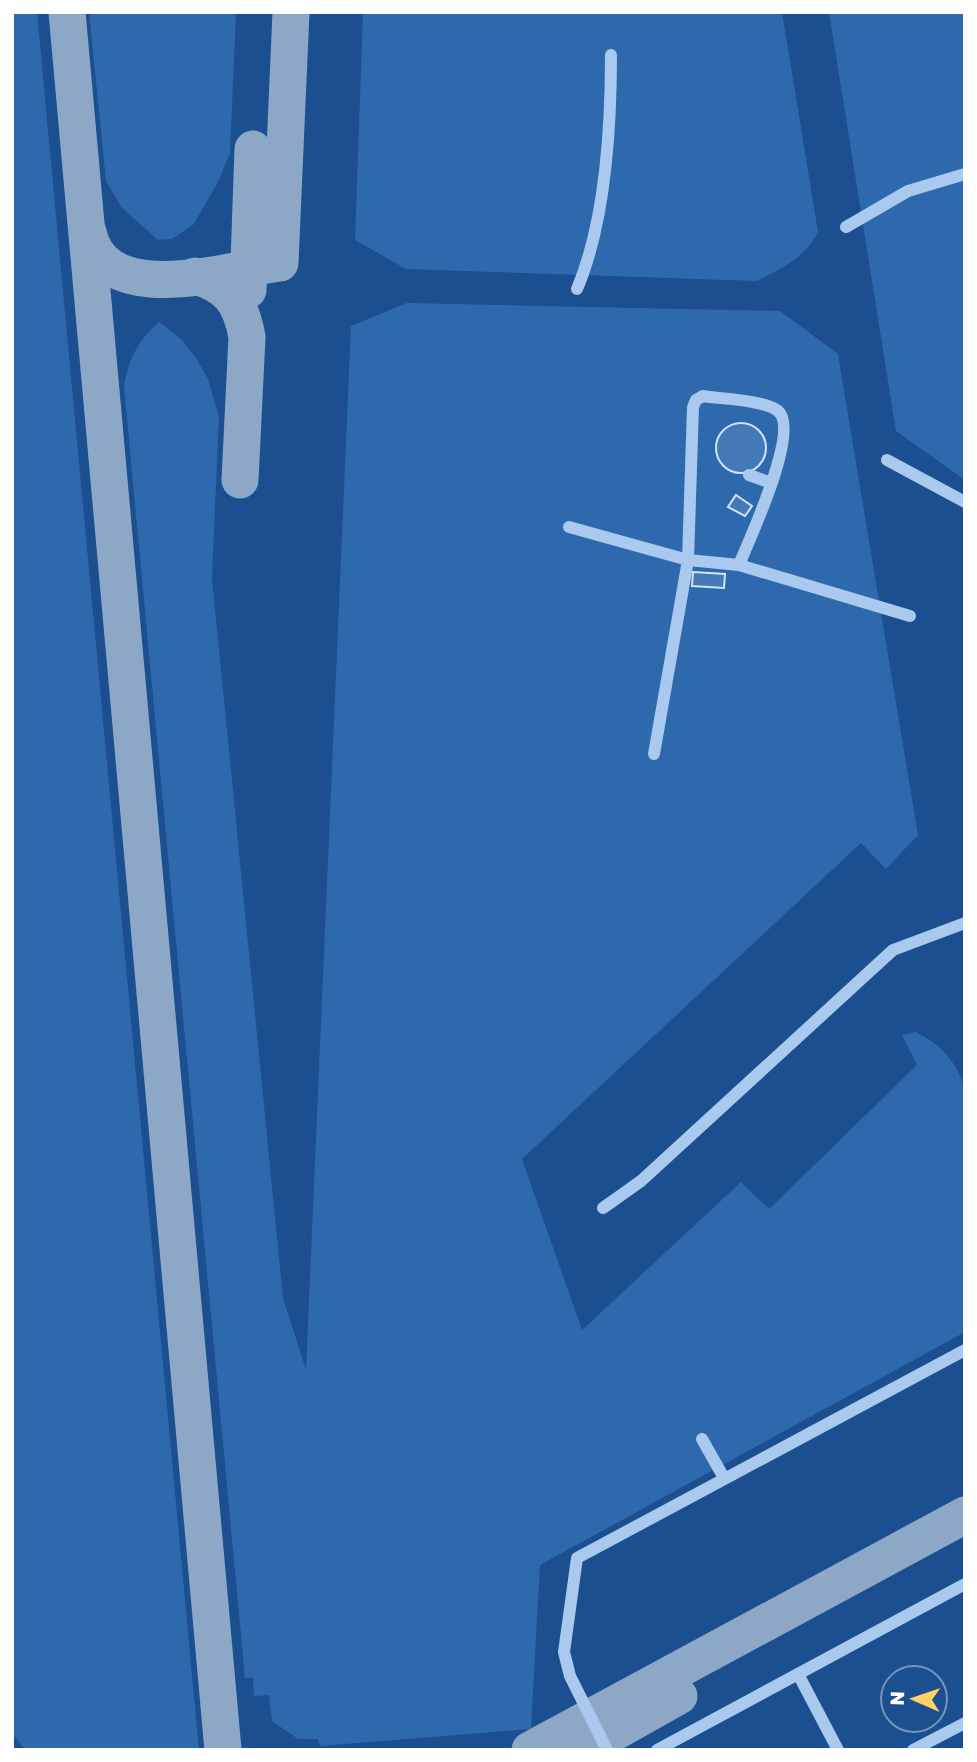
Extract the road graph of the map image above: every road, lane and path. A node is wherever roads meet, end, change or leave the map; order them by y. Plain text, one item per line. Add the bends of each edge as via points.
1 (611, 55) dead end
2 (965, 174) edge
3 (846, 227) dead end
4 (577, 289) dead end
5 (887, 460) dead end
6 (749, 475) dead end
7 (771, 483) junction
8 (965, 502) edge
9 (569, 527) dead end
10 (688, 560) junction
11 (739, 565) junction
12 (909, 616) dead end
13 (654, 754) dead end
14 (965, 923) edge
15 (603, 1208) dead end
16 (965, 1350) edge
17 (702, 1439) dead end
18 (724, 1478) junction
19 (965, 1584) edge
20 (797, 1674) junction
21 (965, 1723) edge
22 (607, 1750) edge
23 (657, 1750) edge
24 (838, 1750) edge
25 (913, 1750) edge

1 - 4 lane via 611,116 590,258
2 - 3 lane via 908,191
5 - 8 lane
6 - 7 lane
7 - 10 lane via 785,431 780,412 704,396 696,400
7 - 11 lane
9 - 10 lane
10 - 11 lane
10 - 13 lane
11 - 12 lane
14 - 15 lane via 893,950 641,1181
16 - 18 lane
17 - 18 lane
18 - 22 lane via 577,1558 564,1652 579,1696
19 - 20 lane
20 - 23 lane
20 - 24 lane
21 - 25 lane

